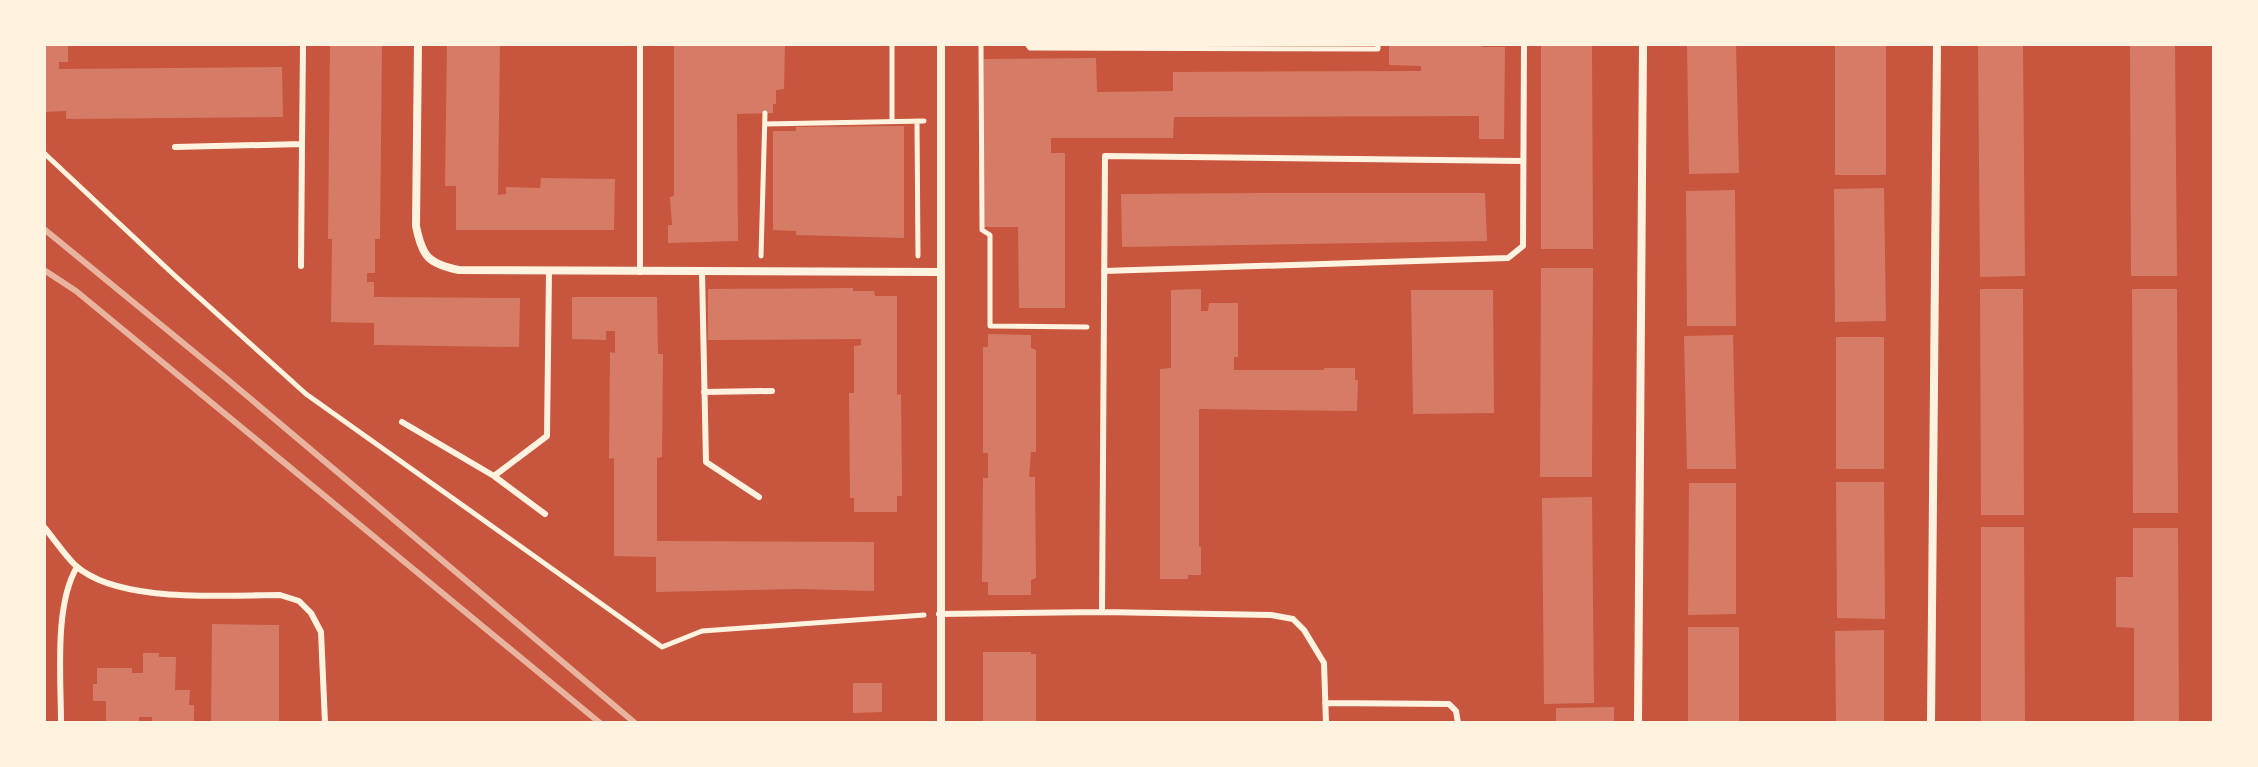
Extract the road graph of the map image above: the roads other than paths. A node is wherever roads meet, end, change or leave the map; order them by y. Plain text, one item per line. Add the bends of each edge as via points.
1 (303, 44) edge
2 (418, 44) edge
3 (640, 44) edge
4 (941, 44) edge
5 (1524, 44) edge
6 (1643, 44) edge
7 (1937, 44) edge
8 (302, 144) junction
9 (175, 147) dead end
10 (1523, 161) junction
11 (301, 266) dead end
12 (549, 271) junction
13 (1104, 271) junction
14 (640, 272) junction
15 (702, 272) junction
16 (940, 272) junction
17 (772, 391) dead end
18 (704, 392) junction
19 (402, 422) dead end
20 (494, 476) junction
21 (759, 497) dead end
22 (545, 514) dead end
23 (44, 527) edge
24 (77, 567) junction
25 (1102, 612) junction
26 (939, 614) junction
27 (1325, 703) junction
28 (61, 723) edge
29 (325, 723) edge
30 (941, 723) edge
31 (1326, 723) edge
32 (1458, 723) edge
33 (1638, 723) edge
34 (1931, 723) edge

1 - 8 lane
2 - 12 street via 416,226 425,255 439,266 459,270
3 - 14 lane
4 - 16 street
5 - 10 lane
6 - 33 street
7 - 34 street
8 - 9 lane
8 - 11 lane
10 - 13 lane via 1523,246 1508,258
10 - 13 lane via 1105,156
12 - 14 street
12 - 20 lane via 547,436
13 - 25 lane
14 - 15 street
15 - 16 street
15 - 18 lane
16 - 26 street
17 - 18 lane
18 - 21 lane via 706,462
19 - 20 lane
20 - 22 lane
23 - 24 lane
24 - 28 lane via 62,614
24 - 29 lane via 112,586 142,591 280,595 299,601 321,632
25 - 26 lane
25 - 27 lane via 1293,619 1324,663
26 - 30 street
27 - 31 lane
27 - 32 lane via 1449,704

